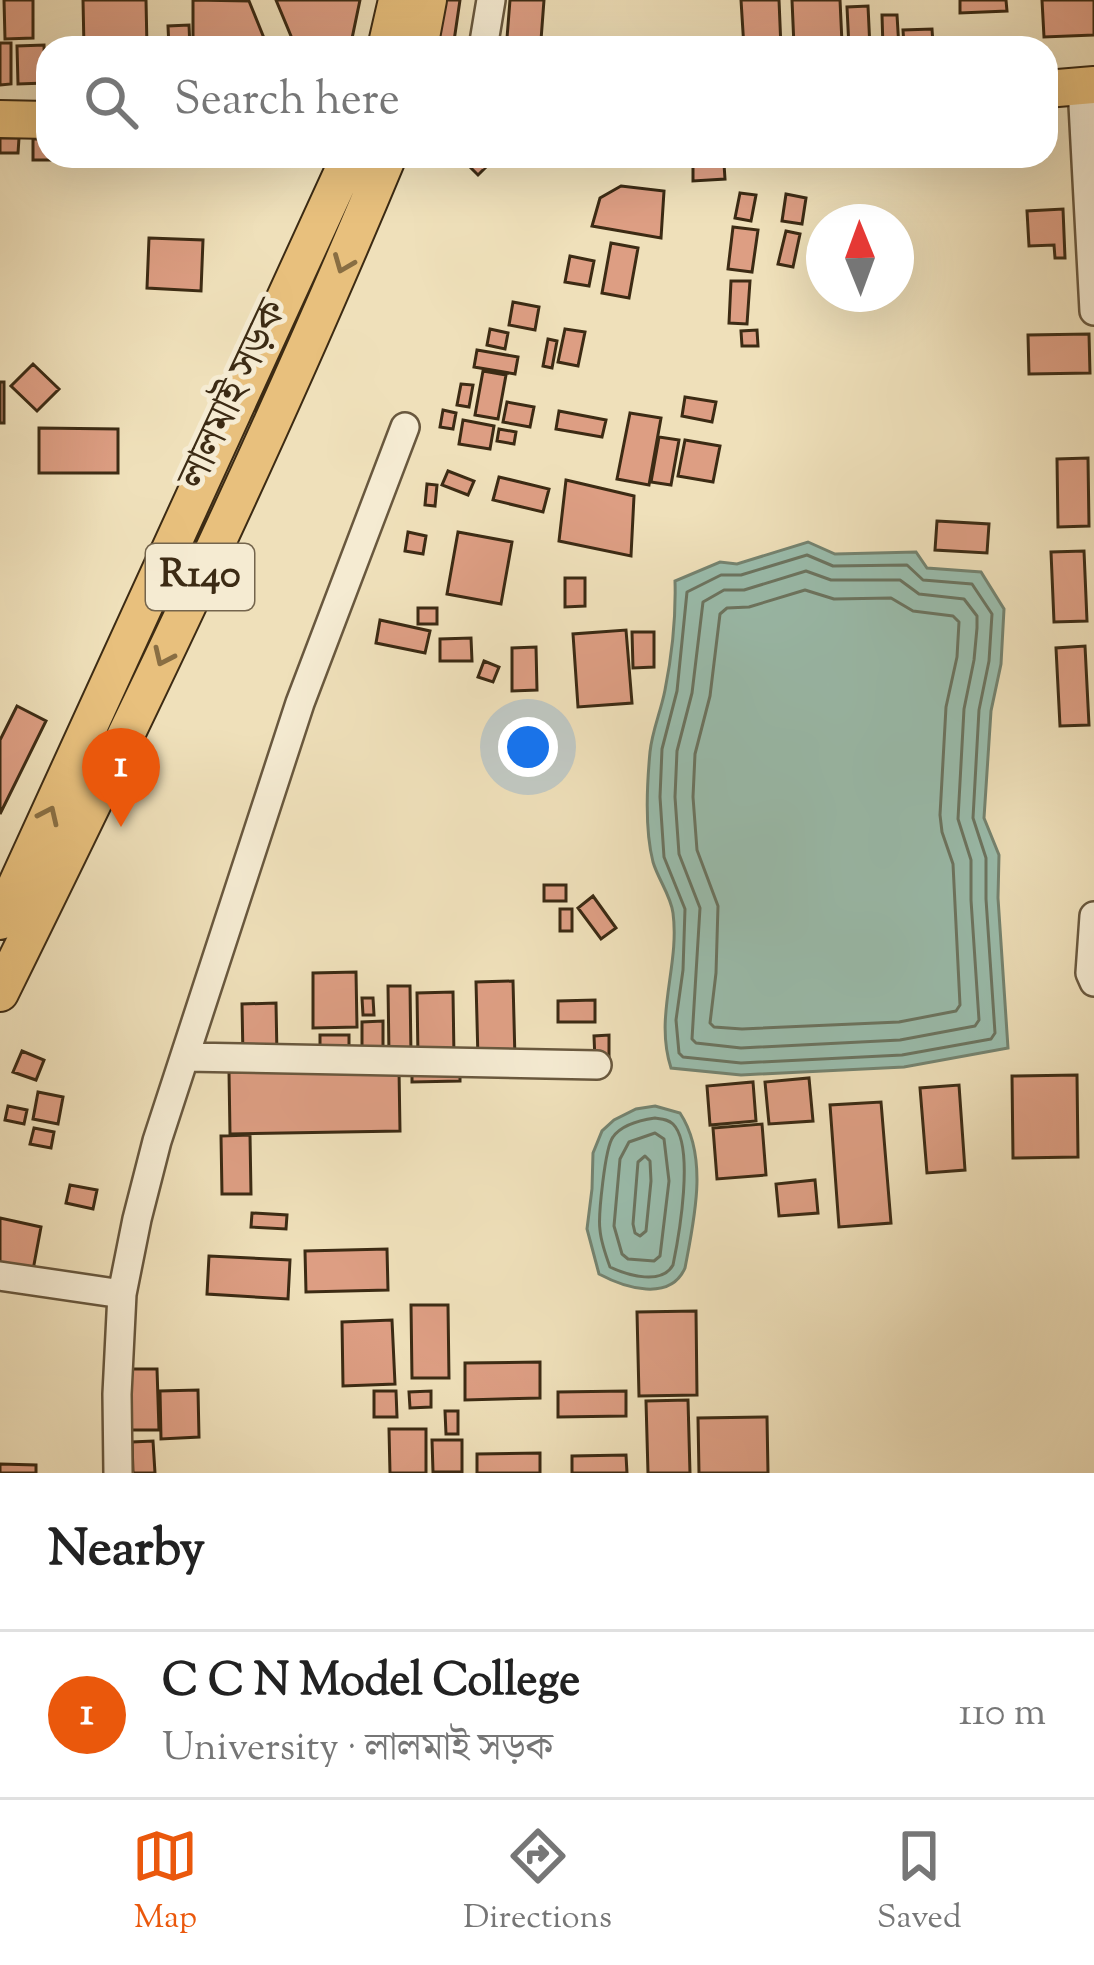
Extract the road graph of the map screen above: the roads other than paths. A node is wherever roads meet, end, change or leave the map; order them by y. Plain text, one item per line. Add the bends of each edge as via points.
1 (397, 0) edge
2 (428, 0) edge
3 (491, 0) edge
4 (389, 36) edge
5 (420, 36) edge
6 (484, 36) edge
7 (1074, 87) edge
8 (0, 94) edge
9 (36, 95) edge
10 (0, 119) edge
11 (36, 120) edge
12 (345, 168) edge
13 (383, 168) edge
14 (1094, 311) edge
15 (405, 427) dead end
16 (93, 718) junction
17 (127, 734) junction
18 (1094, 916) edge
19 (0, 922) edge
20 (1094, 982) edge
21 (0, 992) edge
22 (186, 1057) junction
23 (597, 1065) dead end
24 (0, 1276) edge
25 (122, 1294) junction
26 (118, 1473) edge

1 - 4 main road
2 - 5 main road
3 - 6 street
7 - 14 street
8 - 9 main road
10 - 11 main road
12 - 16 main road, লালমাই সড়ক / R140
13 -> 17 main road, লালমাই সড়ক / R140
15 - 22 street via 300,703
16 - 17 main road
19 -> 16 main road, লালমাই সড়ক / R140
17 - 21 main road, লালমাই সড়ক / R140
18 - 20 street
22 - 23 street
22 - 25 street
24 - 25 street
25 - 26 street

